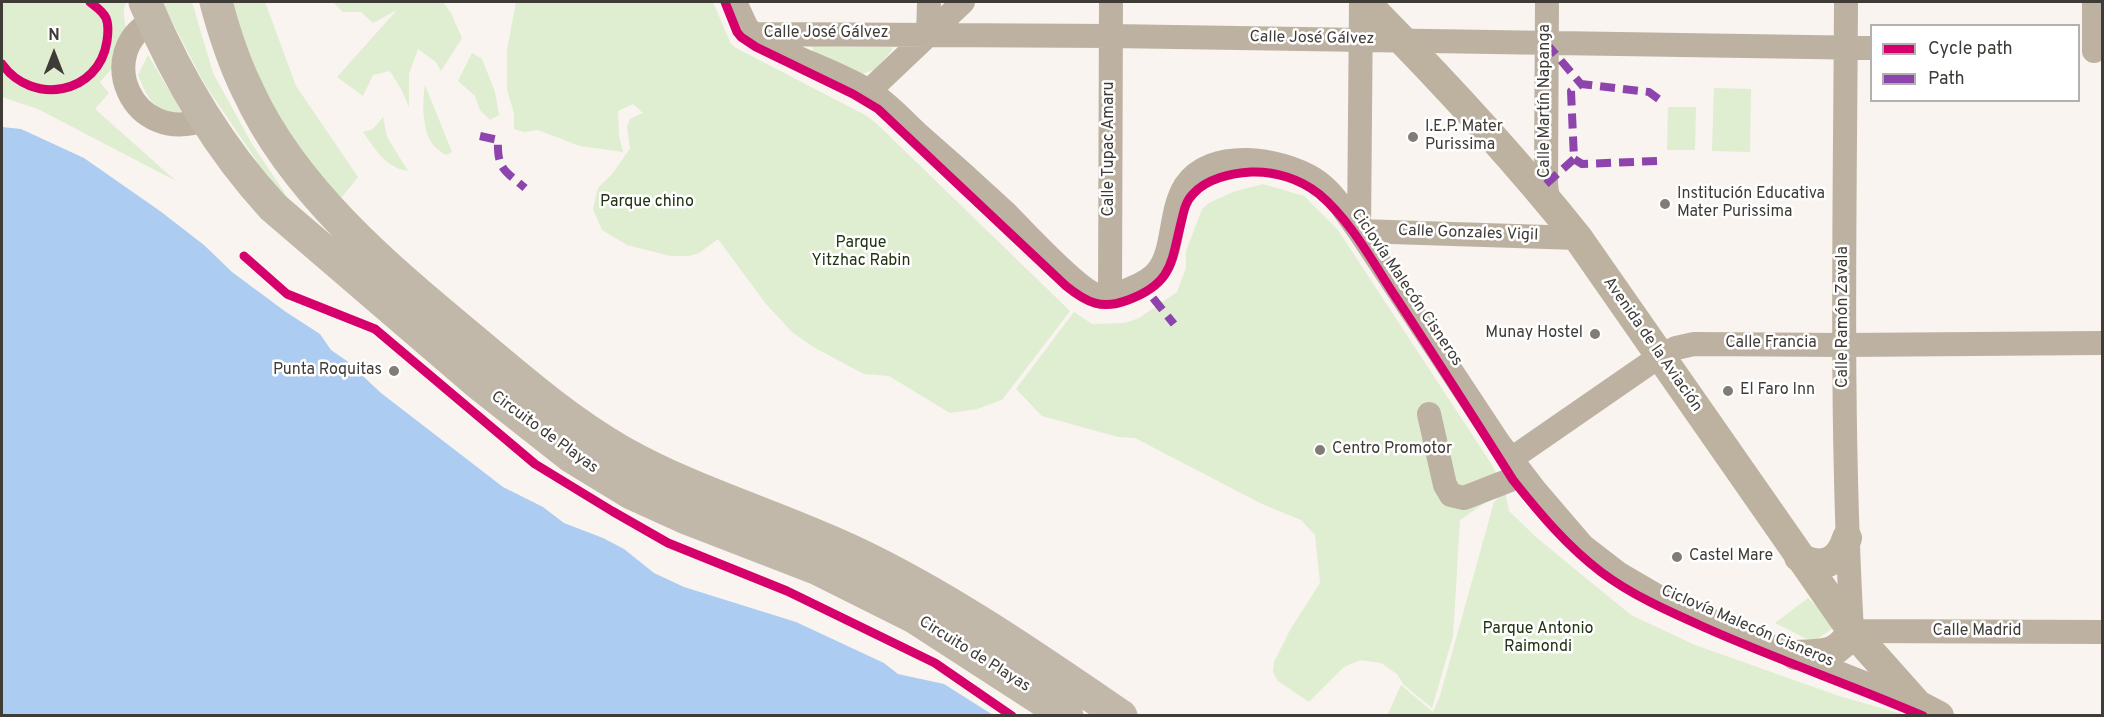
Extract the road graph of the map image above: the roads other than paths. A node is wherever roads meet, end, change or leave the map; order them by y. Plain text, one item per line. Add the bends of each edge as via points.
1 (216, 2) edge
2 (735, 2) edge
3 (929, 2) edge
4 (963, 2) edge
5 (1111, 2) edge
6 (1363, 2) edge
7 (1547, 2) edge
8 (1846, 2) edge
9 (2096, 2) edge
10 (2103, 5) edge
11 (149, 11) edge
12 (752, 34) junction
13 (928, 35) junction
14 (1111, 36) junction
15 (1360, 40) junction
16 (1404, 41) junction
17 (1546, 43) junction
18 (1846, 48) junction
19 (1870, 48) edge
20 (2092, 51) edge
21 (869, 92) junction
22 (206, 119) junction
23 (1548, 200) junction
24 (1359, 231) junction
25 (1578, 238) junction
26 (1110, 296) junction
27 (2103, 343) edge
28 (1844, 345) junction
29 (1660, 356) junction
30 (1429, 414) dead end
31 (1517, 467) junction
32 (1847, 538) junction
33 (1799, 557) junction
34 (1852, 632) junction
35 (2103, 632) edge
36 (1795, 656) junction
37 (1929, 710) edge
38 (1067, 716) edge
39 (1121, 716) edge

1 - 39 highway, Circuito de Playas via 247,91 297,171 397,275 520,379 622,452 869,559 974,618
2 - 12 street
3 - 13 street
4 - 13 street
5 - 14 street, Calle Tupac Amaru
6 - 15 street
6 - 16 main road, Avenida de la Aviación
7 - 17 street, Calle Martín Napanga
8 - 18 street, Calle Ramón Zavala
9 - 10 street
9 - 20 street
11 - 22 highway, Circuito de Playas via 178,73
11 - 22 street via 145,25 132,39 124,58 129,96 156,121 173,126
12 - 13 street, Calle José Gálvez
12 - 21 street
13 - 14 street, Calle José Gálvez
13 - 21 street
14 - 15 street, Calle José Gálvez
14 - 26 street, Calle Tupac Amaru
15 - 16 street, Calle José Gálvez
15 - 24 street
16 - 17 street, Calle José Gálvez
16 - 23 main road, Avenida de la Aviación
17 - 18 street, Calle José Gálvez
17 - 23 street, Calle Martín Napanga
18 - 19 street, Calle José Gálvez
18 - 28 street, Calle Ramón Zavala
21 - 26 street via 989,197 1089,292
22 - 38 highway, Circuito de Playas via 247,179 273,207 478,383 572,457 631,494 816,568 914,618
23 - 25 main road, Avenida de la Aviación
24 - 25 street, Calle Gonzales Vigil
24 - 26 street via 1316,180 1296,169 1249,160 1210,165 1185,186 1159,270 1142,284
24 - 31 street
25 - 29 main road, Avenida de la Aviación
27 - 28 street, Calle Francia
28 - 29 street, Calle Francia via 1694,344
28 - 32 street, Calle Ramón Zavala
29 - 31 street, Calle Francia
29 - 33 main road, Avenida de la Aviación
30 - 31 street, Calle Francia via 1445,485 1451,495 1464,498
31 - 36 street via 1583,546 1618,573 1659,597
32 - 33 main road via 1839,555 1828,562 1815,564
32 - 34 street, Calle Ramón Zavala
33 - 34 main road, Avenida de la Aviación
34 - 35 street, Calle Madrid
34 - 36 main road via 1837,650
34 - 37 main road, Avenida de la Aviación
36 - 37 street

